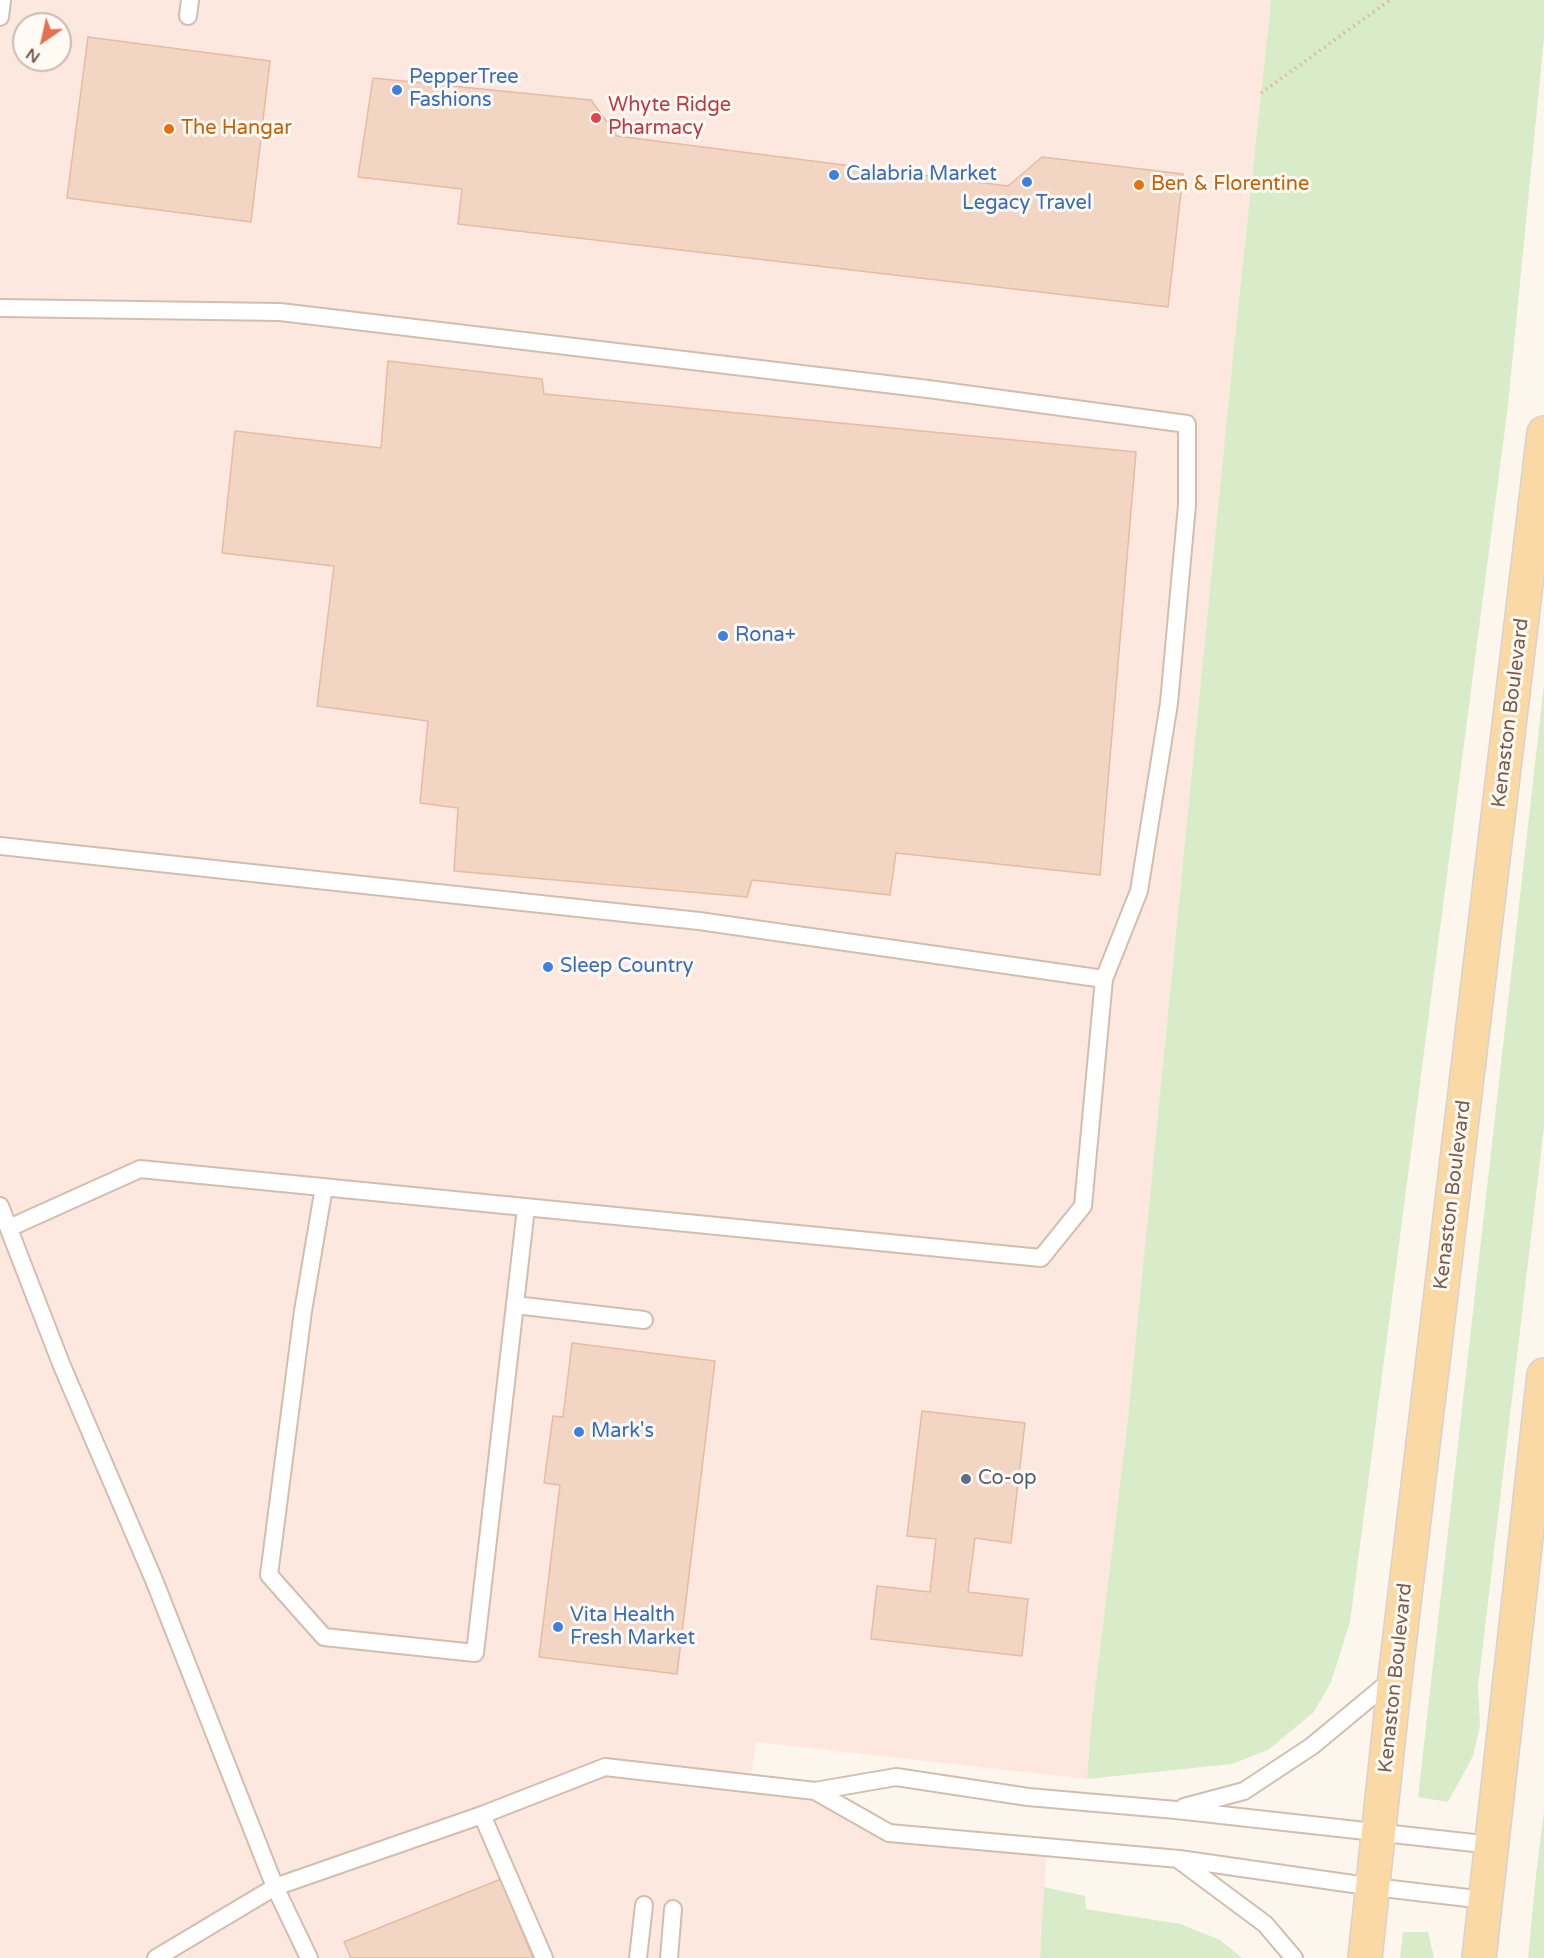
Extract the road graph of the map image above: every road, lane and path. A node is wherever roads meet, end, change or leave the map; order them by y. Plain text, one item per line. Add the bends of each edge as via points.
1 (2, 0) edge
2 (1390, 0) edge
3 (0, 17) edge
4 (1261, 93) dead end
5 (0, 308) edge
6 (1544, 433) edge
7 (0, 846) edge
8 (1104, 979) junction
9 (324, 1187) junction
10 (0, 1206) edge
11 (526, 1208) junction
12 (9, 1228) junction
13 (515, 1305) junction
14 (645, 1320) dead end
15 (1544, 1375) edge
16 (1395, 1678) junction
17 (815, 1791) junction
18 (1176, 1810) junction
19 (482, 1815) junction
20 (1379, 1833) junction
21 (1492, 1845) junction
22 (1179, 1859) junction
23 (275, 1887) junction
24 (1374, 1887) junction
25 (1485, 1900) junction
26 (644, 1905) dead end
27 (673, 1909) dead end
28 (156, 1958) edge
29 (309, 1958) edge
30 (544, 1958) edge
31 (638, 1958) edge
32 (669, 1958) edge
33 (1294, 1958) edge
34 (1365, 1958) edge
35 (1479, 1958) edge

1 - 3 lane
2 - 4 path
5 - 8 lane via 280,312 1187,424 1187,505 1169,703 1140,891
6 - 16 main road, Kenaston Boulevard
7 - 8 lane via 699,921
8 - 11 lane via 1083,1206 1041,1258
9 - 11 lane
9 - 12 lane via 140,1169
9 - 13 lane via 303,1311 269,1575 324,1637 475,1653
10 - 12 lane
11 - 13 lane
12 - 23 lane
13 - 14 lane
15 - 21 main road
16 - 18 lane via 1312,1746 1244,1791
16 - 20 main road, Kenaston Boulevard
17 - 18 lane via 896,1777 1028,1797
17 - 19 lane via 605,1767
17 - 22 lane via 888,1833
18 - 20 lane
19 - 23 lane
19 - 30 lane
20 - 21 lane
20 - 24 main road, Kenaston Boulevard
21 - 25 main road
22 - 24 lane
22 - 33 lane via 1264,1924
23 - 28 lane
23 - 29 lane
24 - 25 lane
24 - 34 main road, Kenaston Boulevard
25 - 35 main road
26 - 31 lane
27 - 32 lane

